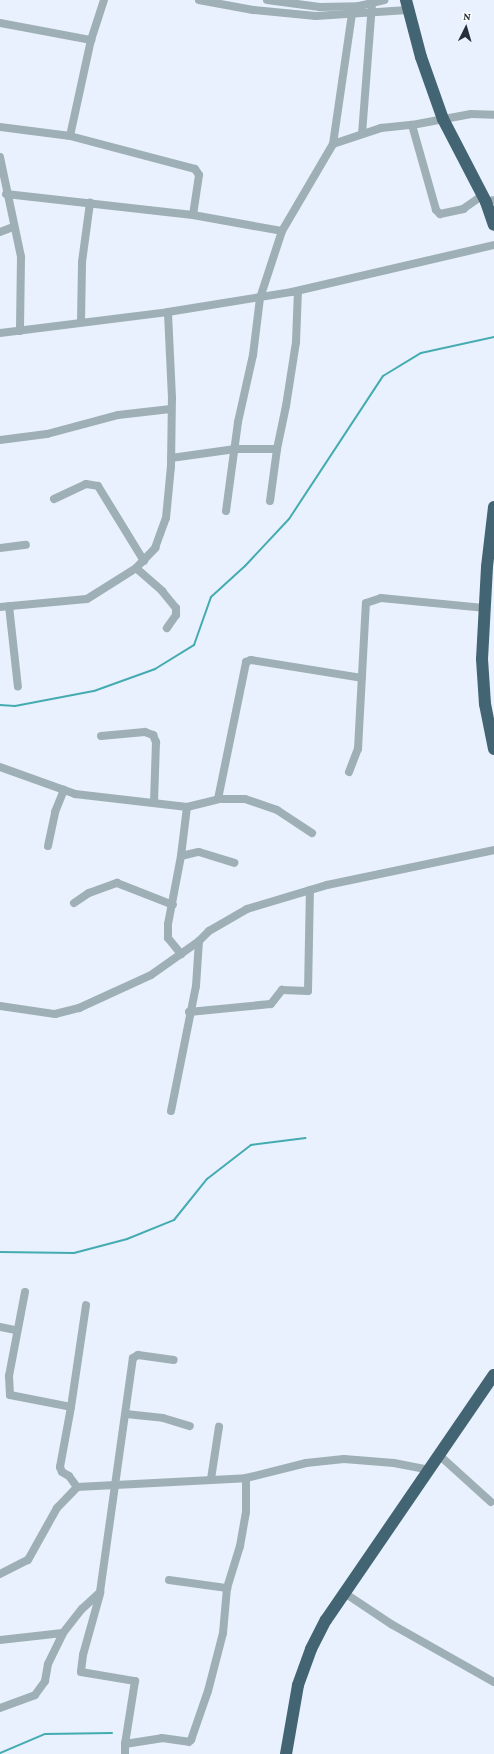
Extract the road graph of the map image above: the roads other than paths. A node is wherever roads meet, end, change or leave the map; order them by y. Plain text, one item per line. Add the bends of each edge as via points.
1 (104, 0) edge
2 (199, 0) edge
3 (267, 0) edge
4 (384, 0) edge
5 (224, 2) edge
6 (320, 3) edge
7 (372, 3) junction
8 (407, 5) edge
9 (372, 12) junction
10 (352, 14) junction
11 (320, 16) junction
12 (0, 24) edge
13 (91, 40) junction
14 (494, 115) edge
15 (443, 119) junction
16 (412, 125) junction
17 (0, 128) edge
18 (362, 134) junction
19 (70, 136) junction
20 (333, 144) junction
21 (0, 157) edge
22 (6, 194) junction
23 (488, 199) edge
24 (90, 203) junction
25 (193, 215) junction
26 (494, 225) edge
27 (13, 227) junction
28 (282, 231) junction
29 (0, 232) edge
30 (494, 245) edge
31 (298, 291) junction
32 (260, 298) junction
33 (168, 312) junction
34 (81, 322) junction
35 (20, 331) junction
36 (0, 333) edge
37 (171, 408) junction
38 (0, 440) edge
39 (235, 449) junction
40 (276, 449) junction
41 (171, 458) junction
42 (54, 499) dead end
43 (270, 501) dead end
44 (494, 506) edge
45 (226, 511) dead end
46 (26, 545) dead end
47 (0, 548) edge
48 (144, 560) junction
49 (136, 568) junction
50 (4, 607) edge
51 (484, 608) junction
52 (167, 628) dead end
53 (362, 678) junction
54 (18, 687) dead end
55 (101, 736) dead end
56 (494, 749) edge
57 (0, 767) edge
58 (349, 772) dead end
59 (64, 790) junction
60 (218, 799) junction
61 (154, 803) junction
62 (187, 807) junction
63 (312, 833) dead end
64 (48, 846) dead end
65 (494, 850) edge
66 (181, 856) junction
67 (234, 862) dead end
68 (310, 890) junction
69 (74, 903) dead end
70 (173, 905) junction
71 (199, 941) junction
72 (181, 954) junction
73 (0, 1006) edge
74 (189, 1012) junction
75 (171, 1111) dead end
76 (25, 1292) dead end
77 (86, 1305) dead end
78 (0, 1327) edge
79 (16, 1330) junction
80 (174, 1360) dead end
81 (494, 1375) edge
82 (71, 1407) junction
83 (126, 1414) junction
84 (190, 1426) dead end
85 (219, 1427) dead end
86 (439, 1456) junction
87 (429, 1470) junction
88 (246, 1478) junction
89 (211, 1479) junction
90 (114, 1486) junction
91 (77, 1487) junction
92 (491, 1502) dead end
93 (0, 1574) edge
94 (169, 1580) dead end
95 (227, 1588) junction
96 (100, 1592) junction
97 (342, 1592) junction
98 (63, 1633) junction
99 (0, 1640) edge
100 (494, 1682) edge
101 (0, 1708) edge
102 (126, 1744) junction
103 (125, 1754) edge
104 (286, 1754) edge

1 - 13 street
2 - 5 street
3 - 6 street
4 - 7 street
5 - 11 street via 281,14
6 - 7 street via 359,6
6 - 11 street
7 - 9 street
8 - 9 street
8 - 15 highway via 421,57
9 - 10 street
9 - 18 street
10 - 11 street
10 - 20 street
12 - 13 street
13 - 19 street
14 - 15 street via 471,114
15 - 16 street
15 - 23 highway
16 - 18 street via 381,128
16 - 23 street via 436,210 440,214
17 - 19 street
18 - 20 street
19 - 25 street via 195,169 200,175
20 - 28 street
21 - 22 street
22 - 24 street
22 - 27 street
23 - 26 highway
24 - 25 street
24 - 34 street via 82,262
25 - 28 street
27 - 29 street
27 - 35 street via 21,257
28 - 32 street
30 - 31 street
31 - 32 street
31 - 40 street via 296,342
32 - 33 street
32 - 39 street via 253,355
33 - 34 street
33 - 37 street
34 - 35 street
35 - 36 street
37 - 38 street via 118,415 47,434
37 - 41 street
39 - 40 street
39 - 41 street
39 - 45 street
40 - 43 street
41 - 48 street via 163,530 156,548
42 - 48 street via 86,484 98,486
44 - 51 highway
46 - 47 street
48 - 49 street
49 - 50 street via 87,599
49 - 52 street via 162,591 176,608 176,615
50 - 54 street
51 - 53 street via 381,598 366,603
51 - 56 highway via 482,683
53 - 58 street via 358,749
53 - 60 street via 251,660 246,662
55 - 61 street via 145,732 153,734 156,742
57 - 59 street
59 - 61 street via 93,798
59 - 64 street via 55,812
60 - 62 street
60 - 63 street via 246,799 277,810
61 - 62 street
62 - 66 street
65 - 68 street
66 - 67 street via 199,852
66 - 70 street
68 - 71 street via 247,909 209,931
68 - 74 street via 308,991 282,990 271,1004
69 - 70 street via 89,893 117,883
70 - 72 street via 168,924 168,938
71 - 72 street
71 - 74 street via 196,986
72 - 73 street via 151,975 79,1008 55,1014
74 - 75 street
76 - 79 street
77 - 82 street
78 - 79 street
79 - 82 street via 9,1376 10,1395
80 - 83 street via 138,1355 134,1358
81 - 86 highway
82 - 91 street via 60,1467
83 - 84 street via 163,1418
83 - 90 street
85 - 89 street
86 - 87 highway
86 - 92 street
87 - 88 street via 394,1463 344,1459 306,1463
87 - 97 highway
88 - 89 street
88 - 95 street via 246,1512 240,1546
89 - 90 street
90 - 91 street
90 - 96 street
91 - 93 street via 57,1508 28,1560
94 - 95 street
95 - 102 street via 223,1633 208,1691 190,1741 162,1738
96 - 98 street
96 - 102 street via 83,1655 82,1672 135,1681
97 - 100 street via 391,1624
97 - 104 highway via 305,1667 292,1710
98 - 99 street
98 - 101 street via 48,1664 45,1681 35,1695
102 - 103 street

